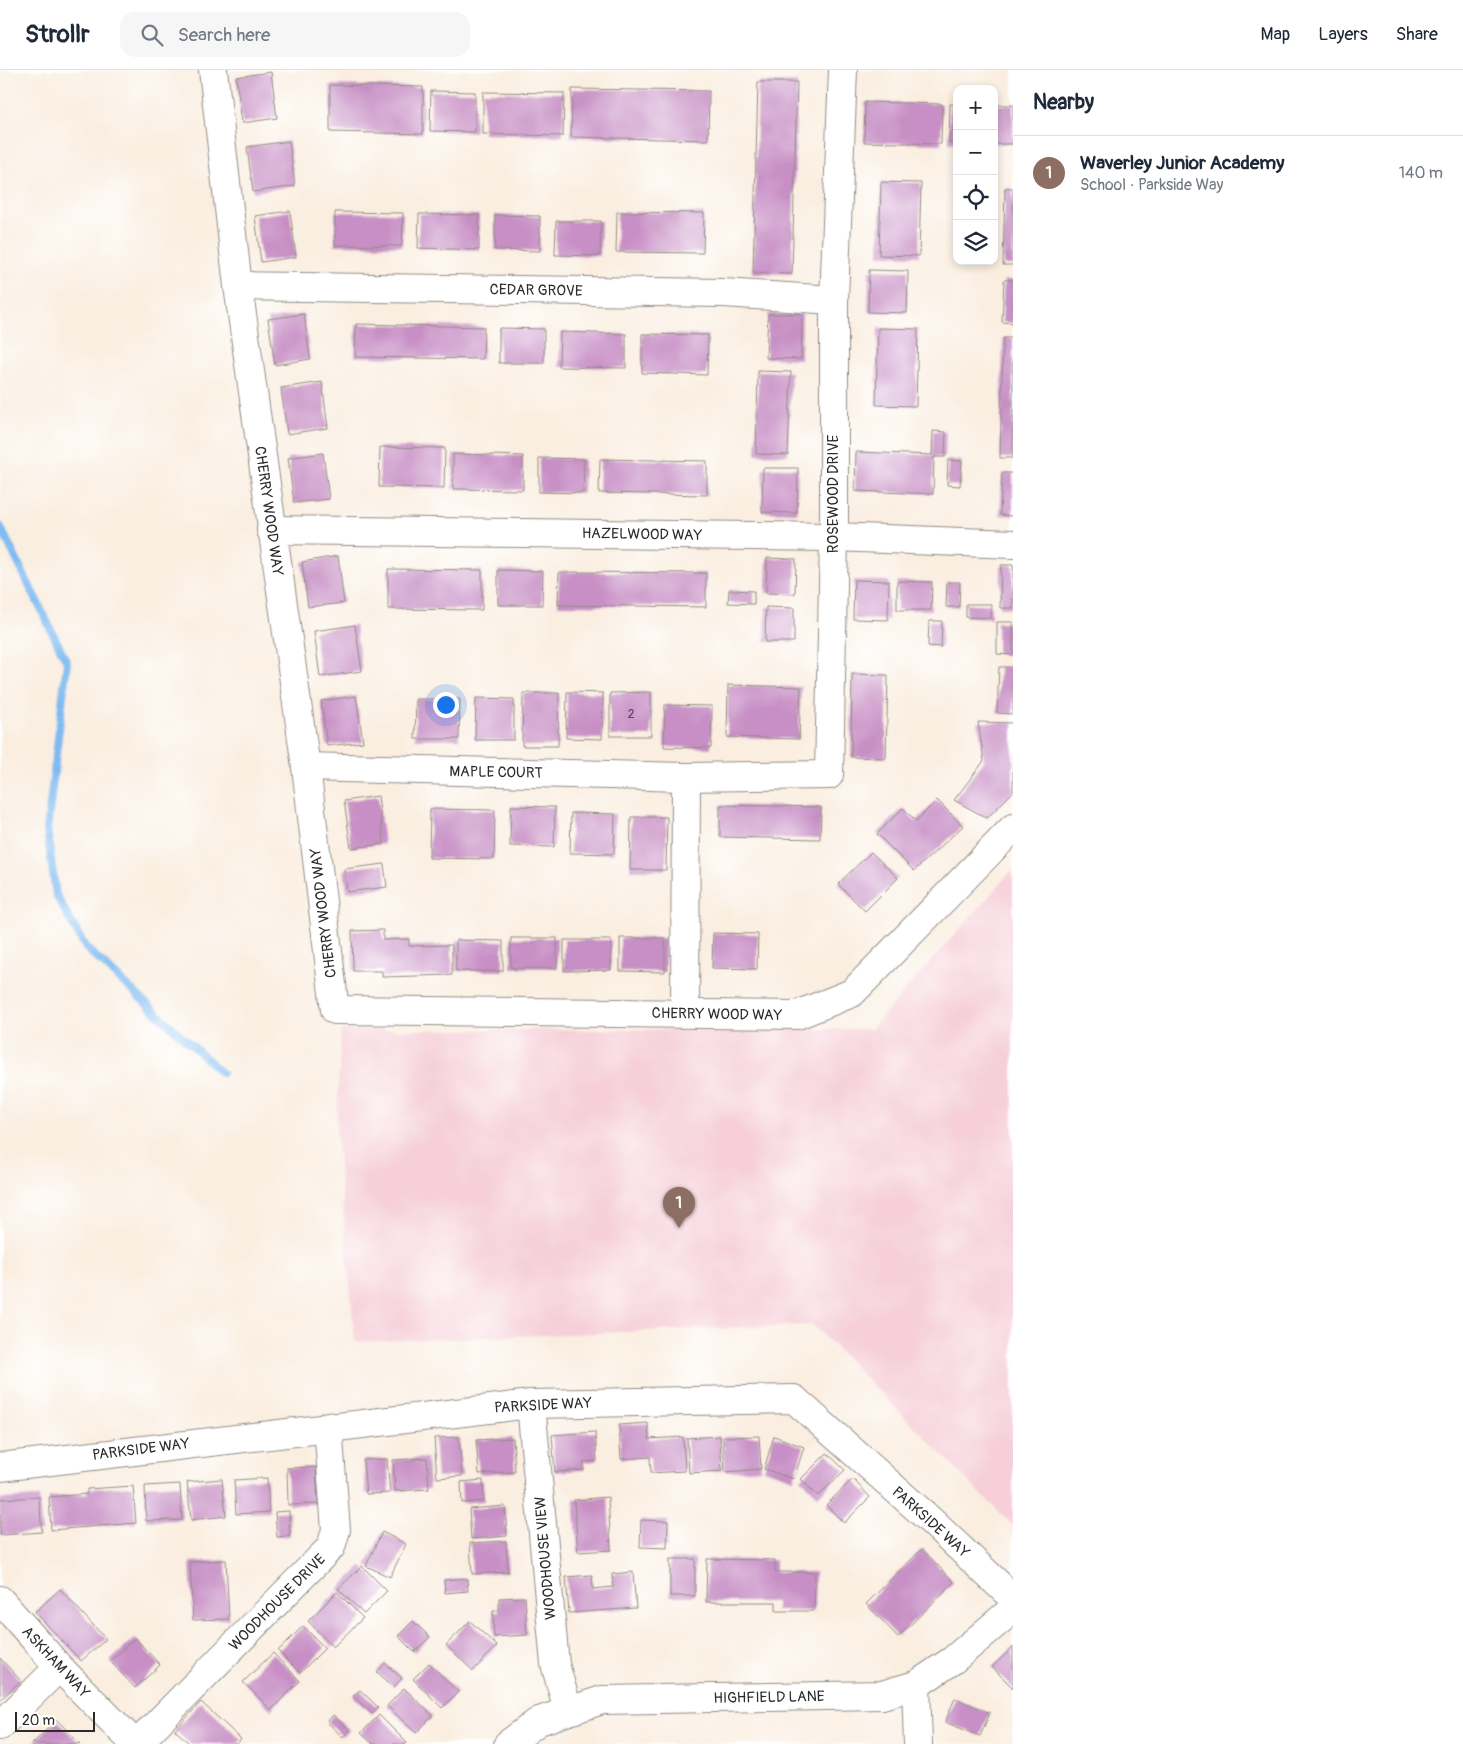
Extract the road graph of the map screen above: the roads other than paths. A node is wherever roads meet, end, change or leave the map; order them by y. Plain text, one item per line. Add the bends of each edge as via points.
1 (213, 70) edge
2 (843, 70) edge
3 (238, 286) junction
4 (834, 300) junction
5 (271, 530) junction
6 (834, 537) junction
7 (1013, 544) edge
8 (306, 767) junction
9 (686, 777) junction
10 (1013, 828) edge
11 (685, 1013) junction
12 (531, 1404) junction
13 (328, 1426) junction
14 (0, 1467) edge
15 (1013, 1598) edge
16 (0, 1600) edge
17 (1013, 1609) edge
18 (58, 1668) junction
19 (916, 1685) junction
20 (568, 1710) junction
21 (0, 1726) edge
22 (136, 1744) edge
23 (508, 1744) edge
24 (918, 1744) edge

1 - 3 street, CHERRY WOOD WAY
2 - 4 street, ROSEWOOD DRIVE
3 - 4 street, CEDAR GROVE via 724,293
3 - 5 street, CHERRY WOOD WAY
4 - 6 street, ROSEWOOD DRIVE
5 - 6 street, HAZELWOOD WAY
5 - 8 street, CHERRY WOOD WAY
6 - 7 street, HAZELWOOD WAY
6 - 9 street, ROSEWOOD DRIVE via 829,775
8 - 9 street, MAPLE COURT
8 - 11 street, CHERRY WOOD WAY via 335,1010
9 - 11 street
10 - 11 street, CHERRY WOOD WAY via 852,993 797,1015
12 - 13 street, PARKSIDE WAY
12 - 15 street, PARKSIDE WAY via 794,1399
12 - 20 street, WOODHOUSE VIEW via 555,1664
13 - 14 street, PARKSIDE WAY
13 - 22 street, WOODHOUSE DRIVE via 336,1530 332,1547
16 - 18 street, ASKHAM WAY
17 - 19 street, HIGHFIELD LANE via 953,1660
18 - 21 street
18 - 22 street, ASKHAM WAY
19 - 20 street, HIGHFIELD LANE via 882,1695 602,1700
19 - 24 street
20 - 23 street, HIGHFIELD LANE via 539,1721

